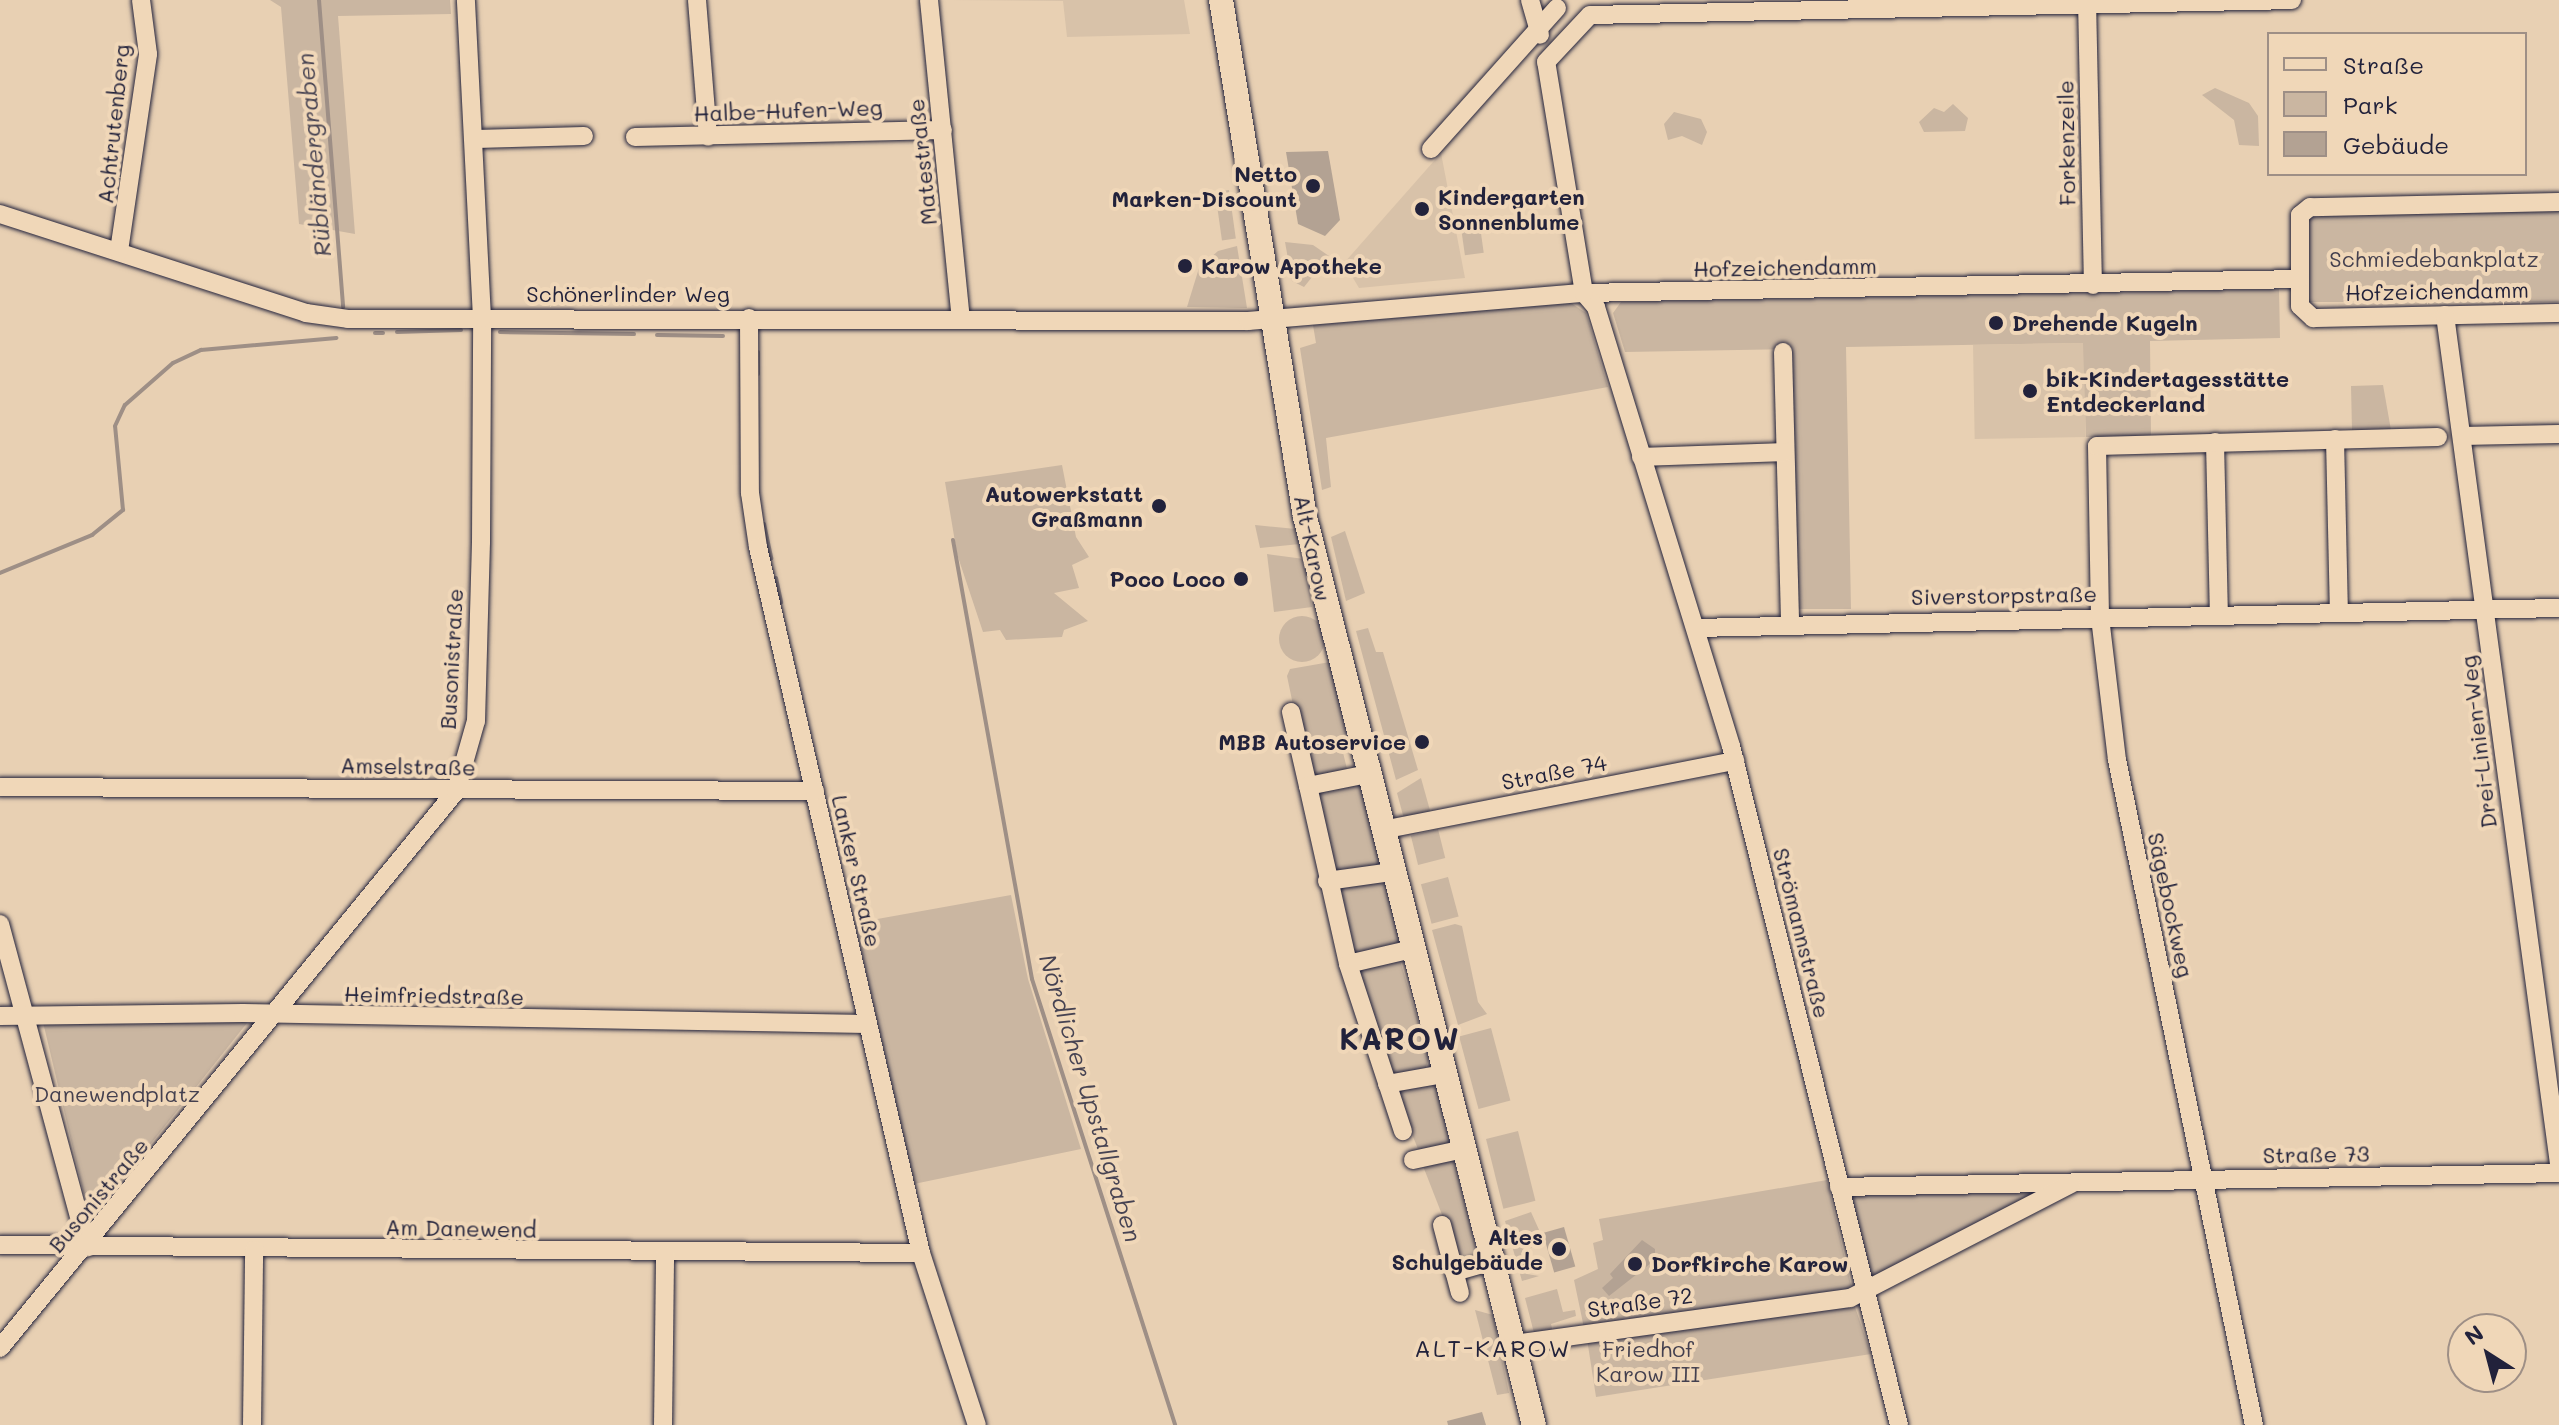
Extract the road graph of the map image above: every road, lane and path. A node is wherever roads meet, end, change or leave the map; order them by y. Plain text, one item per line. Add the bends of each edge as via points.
1 (141, 0) edge
2 (466, 0) edge
3 (697, 0) edge
4 (929, 0) edge
5 (1221, 0) edge
6 (1530, 0) edge
7 (2292, 0) edge
8 (2087, 2) edge
9 (1557, 8) dead end
10 (1535, 32) junction
11 (1556, 51) junction
12 (943, 130) junction
13 (584, 136) dead end
14 (635, 137) dead end
15 (708, 137) junction
16 (476, 139) junction
17 (1431, 149) dead end
18 (2559, 202) edge
19 (0, 214) edge
20 (119, 251) junction
21 (2300, 279) junction
22 (2093, 285) junction
23 (1584, 293) junction
24 (2559, 313) edge
25 (2445, 315) junction
26 (482, 318) junction
27 (749, 318) junction
28 (961, 319) junction
29 (1273, 320) junction
30 (1783, 352) dead end
31 (2559, 434) edge
32 (2462, 436) junction
33 (2438, 437) dead end
34 (2335, 439) junction
35 (2215, 442) junction
36 (1785, 452) junction
37 (1641, 457) junction
38 (2559, 608) edge
39 (2486, 609) junction
40 (2339, 612) junction
41 (2219, 615) junction
42 (2100, 617) junction
43 (1790, 624) junction
44 (1696, 628) junction
45 (1291, 712) dead end
46 (1735, 761) junction
47 (1368, 774) junction
48 (1308, 786) junction
49 (0, 787) edge
50 (456, 791) junction
51 (815, 791) junction
52 (1382, 830) junction
53 (1392, 872) junction
54 (1327, 881) junction
55 (0, 924) edge
56 (1412, 949) junction
57 (1348, 964) junction
58 (24, 1015) junction
59 (0, 1016) edge
60 (275, 1016) junction
61 (867, 1024) junction
62 (1444, 1074) junction
63 (1387, 1084) junction
64 (1403, 1131) dead end
65 (1464, 1149) junction
66 (1413, 1160) dead end
67 (2559, 1164) edge
68 (2559, 1173) edge
69 (2201, 1181) junction
70 (2073, 1182) junction
71 (1839, 1187) junction
72 (1442, 1225) dead end
73 (0, 1245) edge
74 (87, 1247) junction
75 (254, 1250) junction
76 (921, 1253) junction
77 (665, 1255) junction
78 (1493, 1261) junction
79 (1454, 1272) junction
80 (1867, 1292) junction
81 (1460, 1293) dead end
82 (1514, 1344) junction
83 (0, 1348) edge
84 (252, 1425) edge
85 (663, 1425) edge
86 (977, 1425) edge
87 (1534, 1425) edge
88 (1899, 1425) edge
89 (2254, 1425) edge

1 - 20 street, Achtrutenberg via 148,54
2 - 16 street, Busonistraße
3 - 15 street
4 - 12 street, Matestraße
5 - 29 main road, Alt-Karow
6 - 10 street
7 - 8 street
8 - 11 street via 1590,15
8 - 22 street, Forkenzeile
9 - 10 street
10 - 11 street
10 - 17 street
11 - 23 street, Strömannstraße via 1543,74
12 - 15 street, Halbe-Hufen-Weg
12 - 28 street, Matestraße
13 - 16 street
14 - 15 street, Halbe-Hufen-Weg
16 - 26 street, Busonistraße
18 - 21 street, Hofzeichendamm via 2310,207 2300,215
19 - 20 street, Schönerlinder Weg
20 - 26 street, Schönerlinder Weg via 329,319
21 - 22 street, Hofzeichendamm
21 - 25 street, Hofzeichendamm via 2300,306 2313,318
22 - 23 street, Hofzeichendamm
23 - 29 street, Hofzeichendamm
23 - 37 street, Strömannstraße via 1596,307
24 - 25 street, Hofzeichendamm
25 - 32 street, Drei-Linien-Weg
26 - 27 street, Schönerlinder Weg
26 - 50 street, Busonistraße via 476,721
27 - 28 street, Schönerlinder Weg
27 - 51 street, Lanker Straße via 754,521
28 - 29 street, Schönerlinder Weg
29 - 47 main road, Alt-Karow via 1305,517
30 - 36 street
31 - 32 street
32 - 39 street, Drei-Linien-Weg
33 - 34 street
34 - 35 street
34 - 40 street
35 - 41 street
35 - 42 street, Sägebockweg via 2097,446
36 - 37 street
36 - 43 street
37 - 44 street, Strömannstraße
38 - 39 street, Siverstorpstraße
39 - 40 street, Siverstorpstraße
39 - 67 street, Drei-Linien-Weg
40 - 41 street, Siverstorpstraße
41 - 42 street, Siverstorpstraße
42 - 43 street, Siverstorpstraße
42 - 69 street, Sägebockweg via 2117,760
43 - 44 street, Siverstorpstraße
44 - 46 street, Strömannstraße
45 - 48 street
46 - 52 street, Straße 74
46 - 71 street, Strömannstraße
47 - 48 street
47 - 52 main road, Alt-Karow
48 - 54 street
49 - 50 street, Amselstraße
50 - 51 street, Amselstraße
50 - 60 street, Busonistraße
51 - 61 street, Lanker Straße
52 - 53 main road, Alt-Karow
53 - 54 street
53 - 56 main road, Alt-Karow
54 - 57 street
55 - 58 street
56 - 57 street
56 - 62 main road, Alt-Karow
57 - 63 street
58 - 59 street, Heimfriedstraße
58 - 60 street, Heimfriedstraße
58 - 74 street
60 - 61 street, Heimfriedstraße
60 - 74 street, Busonistraße
61 - 76 street, Lanker Straße
62 - 63 street
62 - 65 main road, Alt-Karow
63 - 64 street
65 - 66 street
65 - 78 main road, Alt-Karow
68 - 69 street, Straße 73
69 - 70 street, Straße 73
69 - 89 street, Sägebockweg
70 - 71 street, Straße 73
70 - 80 street, Straße 73
71 - 80 street, Strömannstraße
72 - 79 street
73 - 74 street, Am Danewend
74 - 75 street, Am Danewend
74 - 83 street, Busonistraße
75 - 77 street, Am Danewend
75 - 84 street
76 - 77 street, Am Danewend
76 - 86 street, Lanker Straße
77 - 85 street
78 - 79 street
78 - 82 main road, Alt-Karow
79 - 81 street
80 - 82 street, Straße 72
80 - 88 street, Strömannstraße
82 - 87 main road, Alt-Karow

